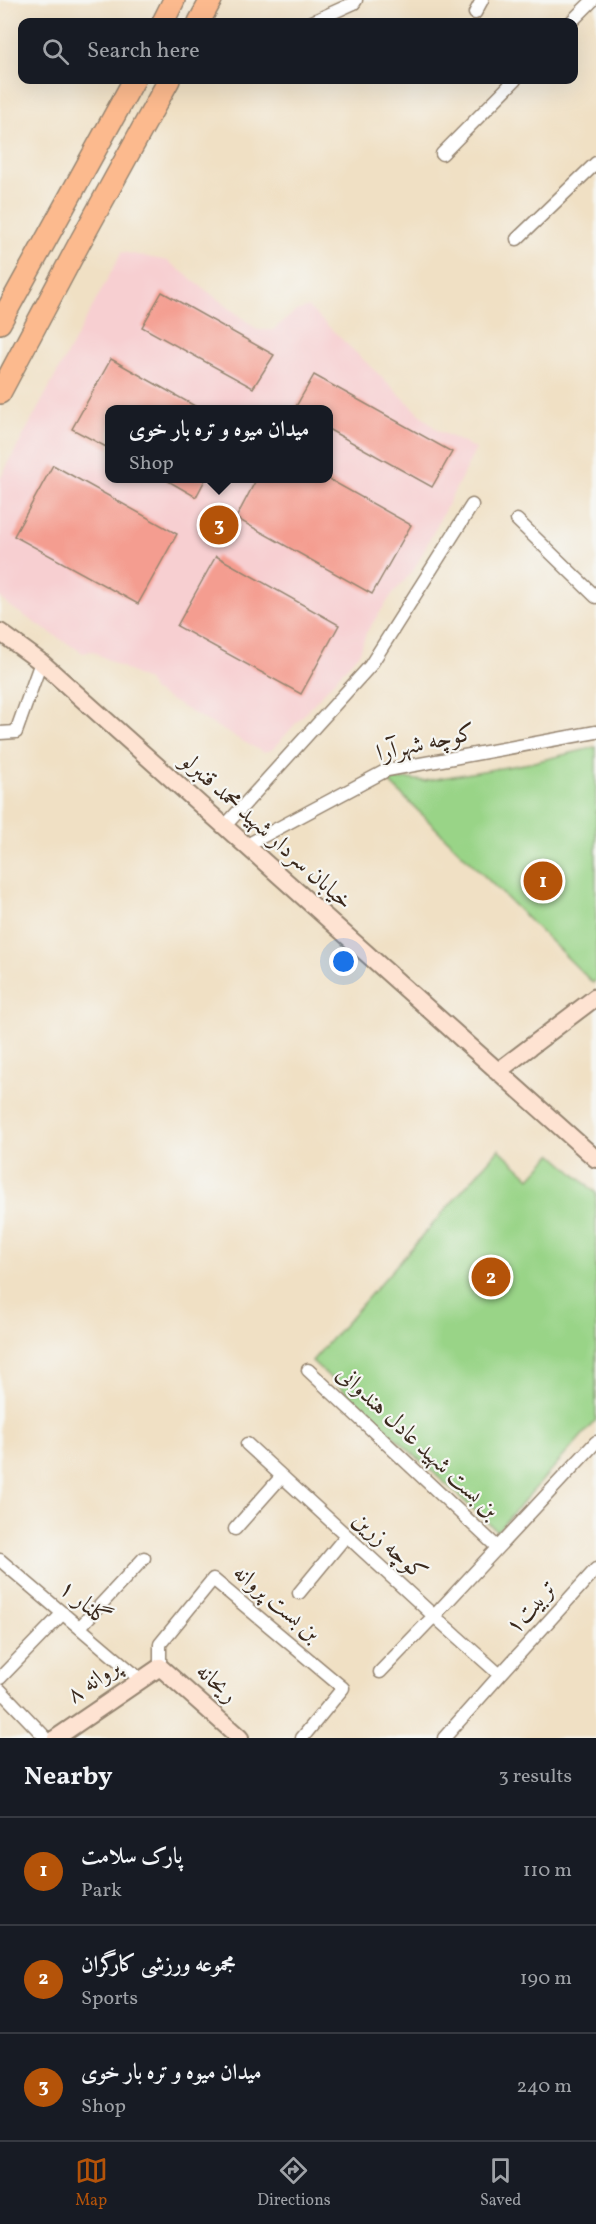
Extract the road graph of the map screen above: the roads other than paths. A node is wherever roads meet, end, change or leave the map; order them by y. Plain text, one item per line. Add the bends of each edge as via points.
1 (174, 0) edge
2 (211, 0) edge
3 (356, 0) edge
4 (482, 0) edge
5 (593, 0) edge
6 (475, 13) dead end
7 (165, 18) edge
8 (201, 18) edge
9 (321, 18) edge
10 (575, 18) edge
11 (132, 84) edge
12 (167, 84) edge
13 (511, 84) edge
14 (442, 154) dead end
15 (596, 164) edge
16 (517, 239) dead end
17 (0, 323) edge
18 (0, 393) edge
19 (472, 505) dead end
20 (517, 520) dead end
21 (596, 597) edge
22 (0, 632) edge
23 (41, 662) junction
24 (596, 732) edge
25 (0, 733) edge
26 (224, 827) junction
27 (245, 846) junction
28 (596, 997) edge
29 (497, 1072) junction
30 (596, 1159) edge
31 (308, 1370) dead end
32 (596, 1442) edge
33 (247, 1444) dead end
34 (282, 1476) junction
35 (235, 1529) dead end
36 (346, 1536) junction
37 (497, 1547) junction
38 (144, 1558) dead end
39 (0, 1560) edge
40 (596, 1569) edge
41 (299, 1593) dead end
42 (63, 1613) junction
43 (434, 1616) junction
44 (80, 1627) junction
45 (160, 1667) junction
46 (380, 1672) dead end
47 (500, 1675) junction
48 (0, 1678) edge
49 (141, 1680) junction
50 (0, 1689) edge
51 (54, 1738) edge
52 (240, 1738) edge
53 (302, 1738) edge
54 (444, 1738) edge

1 - 7 highway
2 - 8 highway
3 - 9 street
4 - 6 street
5 - 10 street
11 - 17 highway
12 - 18 highway
13 - 14 street
15 - 16 street
19 - 26 street via 370,666
20 - 21 street
22 - 23 main road, خیابان سردار شهید محمد قنبرلو
23 - 25 street via 16,732
23 - 26 main road, خیابان سردار شهید محمد قنبرلو
24 - 27 street, کوچه شهرآرا via 387,770
26 - 27 main road, خیابان سردار شهید محمد قنبرلو
27 - 29 main road, خیابان سردار شهید محمد قنبرلو
28 - 29 main road
29 - 30 main road, خیابان سردار شهید محمد قنبرلو
31 - 37 street, بن بست شهید عادل هندوانی
32 - 37 street, کوچه زرین
33 - 34 street, کوچه زرین
34 - 35 street
34 - 36 street, کوچه زرین
36 - 41 street
36 - 43 street, کوچه زرین
37 - 43 street, کوچه زرین
38 - 44 street
39 - 42 street, ۱ گلنار
40 - 47 street, تربیت۱
42 - 44 street, ۱ گلنار
42 - 48 street
43 - 46 street
43 - 47 street
44 - 49 street, ۱ گلنار
45 - 49 main road, پروانه ۸
45 - 52 main road, ریحانه
45 - 53 street, بن بست پروانه via 160,1644 213,1579 344,1688
47 - 54 street, تربیت۱
49 - 51 main road, پروانه ۸
50 - 51 street

